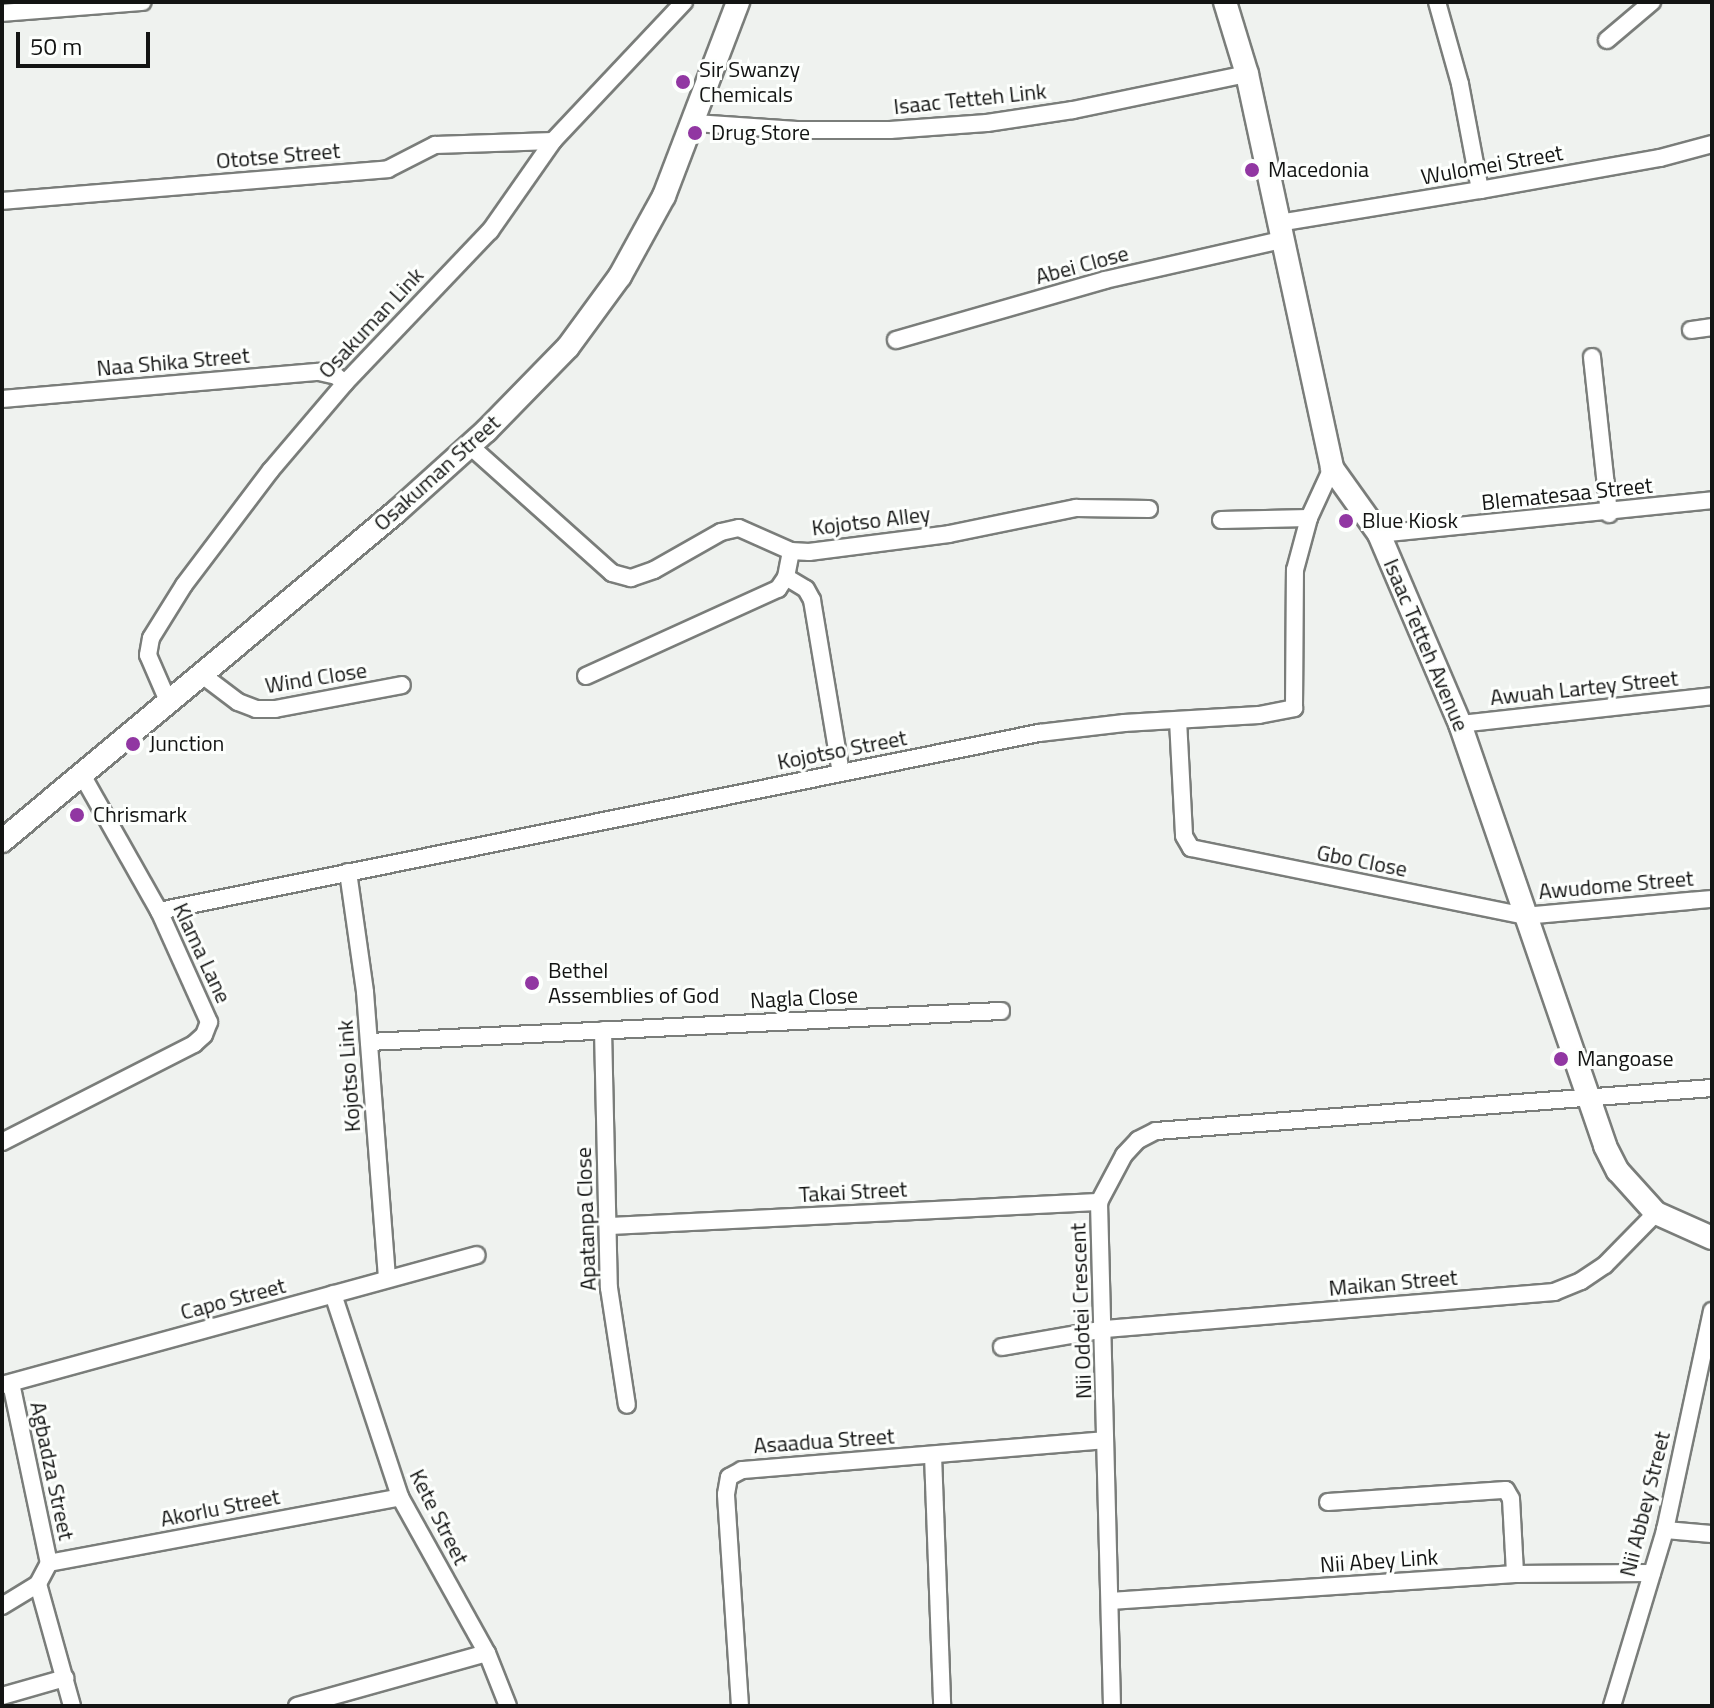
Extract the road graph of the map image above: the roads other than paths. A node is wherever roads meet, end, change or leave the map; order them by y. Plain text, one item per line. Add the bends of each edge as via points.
1 (143, 2) edge
2 (684, 2) edge
3 (738, 2) edge
4 (1225, 2) edge
5 (1437, 2) edge
6 (1652, 2) edge
7 (2, 13) edge
8 (1607, 40) dead end
9 (1247, 74) junction
10 (695, 123) junction
11 (553, 141) junction
12 (1712, 144) edge
13 (1480, 190) junction
14 (2, 201) edge
15 (1279, 232) junction
16 (1712, 327) edge
17 (1691, 330) dead end
18 (896, 340) dead end
19 (1592, 357) dead end
20 (345, 383) junction
21 (2, 399) edge
22 (469, 445) junction
23 (1332, 468) junction
24 (1712, 500) edge
25 (1149, 509) dead end
26 (1609, 514) junction
27 (1309, 518) junction
28 (1221, 520) dead end
29 (1379, 534) junction
30 (791, 551) junction
31 (786, 577) junction
32 (201, 674) junction
33 (586, 676) dead end
34 (402, 685) dead end
35 (1712, 696) edge
36 (168, 701) junction
37 (1178, 720) junction
38 (1460, 724) junction
39 (841, 773) junction
40 (82, 775) junction
41 (2, 841) edge
42 (348, 872) junction
43 (1712, 899) edge
44 (159, 911) junction
45 (1524, 916) junction
46 (1001, 1011) dead end
47 (603, 1030) junction
48 (369, 1042) junction
49 (1712, 1088) edge
50 (1588, 1099) junction
51 (2, 1142) edge
52 (1099, 1202) junction
53 (1656, 1213) junction
54 (608, 1226) junction
55 (1712, 1238) edge
56 (476, 1255) dead end
57 (387, 1277) junction
58 (333, 1294) junction
59 (1712, 1311) edge
60 (1105, 1329) junction
61 (1002, 1347) dead end
62 (6, 1384) edge
63 (627, 1405) dead end
64 (1105, 1440) junction
65 (933, 1455) junction
66 (400, 1497) junction
67 (1328, 1502) dead end
68 (1665, 1530) junction
69 (1712, 1534) edge
70 (49, 1563) junction
71 (1652, 1573) junction
72 (1515, 1574) junction
73 (38, 1584) junction
74 (1110, 1601) junction
75 (2, 1606) edge
76 (487, 1653) junction
77 (65, 1678) junction
78 (2, 1696) edge
79 (72, 1706) edge
80 (297, 1706) edge
81 (508, 1706) edge
82 (740, 1706) edge
83 (942, 1706) edge
84 (1112, 1706) edge
85 (1612, 1706) edge

1 - 7 street
2 - 11 street, Osakuman Link
3 - 10 street, Osakuman Street
4 - 9 street, Isaac Tetteh Avenue
5 - 13 street via 1460,84
6 - 8 street
9 - 10 street, Isaac Tetteh Link via 987,123 890,130
9 - 15 street, Isaac Tetteh Avenue
10 - 22 street, Osakuman Street via 664,196 595,313 538,379
11 - 14 street, Ototse Street via 435,145 388,169
11 - 20 street, Osakuman Link via 490,231
12 - 13 street, Wulomei Street
13 - 15 street, Wulomei Street
15 - 18 street, Abei Close
15 - 23 street, Isaac Tetteh Avenue
16 - 17 street
19 - 26 street
20 - 21 street, Naa Shika Street via 319,372
20 - 36 street, Osakuman Link via 262,481 151,638 148,655
22 - 30 street, Kojotso Alley via 612,573 631,578 654,570 721,532 739,528
22 - 32 street, Osakuman Street
23 - 27 street, Kojotso Street
23 - 29 street, Isaac Tetteh Avenue
24 - 26 street, Blematesaa Street
25 - 30 street, Kojotso Alley via 1076,508 887,543
26 - 29 street, Blematesaa Street
27 - 28 street
27 - 37 street, Kojotso Street via 1293,594 1294,708
29 - 38 street, Isaac Tetteh Avenue
30 - 31 street
31 - 33 street via 762,598
31 - 39 street via 806,589 812,600
32 - 34 street, Wind Close via 256,709
32 - 36 street, Osakuman Street
35 - 38 street, Awuah Lartey Street
36 - 40 street, Osakuman Street
37 - 39 street, Kojotso Street via 1039,733
37 - 45 street, Gbo Close via 1184,836 1191,848
38 - 45 street, Isaac Tetteh Avenue
39 - 42 street, Kojotso Street
40 - 41 street, Osakuman Street
40 - 44 street, Klama Lane
42 - 44 street, Kojotso Street
42 - 48 street, Kojotso Link
43 - 45 street, Awudome Street
44 - 51 street, Klama Lane via 207,1011 204,1035
45 - 50 street, Isaac Tetteh Avenue
46 - 47 street, Nagla Close
47 - 48 street, Nagla Close
47 - 54 street, Apatanpa Close
48 - 57 street, Kojotso Link
49 - 50 street, Nii Odotei Crescent
50 - 52 street, Nii Odotei Crescent via 1156,1131 1124,1155
50 - 53 street, Isaac Tetteh Avenue via 1618,1171
52 - 54 street, Takai Street
52 - 60 street, Nii Odotei Crescent
53 - 55 street, Isaac Tetteh Avenue
53 - 60 street, Maikan Street via 1605,1265 1554,1292
54 - 63 street, Apatanpa Close via 612,1320
56 - 57 street, Capo Street
57 - 58 street, Capo Street
58 - 62 street, Capo Street
58 - 66 street, Kete Street
59 - 68 street, Nii Abbey Street
60 - 61 street, Maikan Street
60 - 64 street, Nii Odotei Crescent
62 - 70 street, Agbadza Street
64 - 65 street, Asaadua Street
64 - 74 street, Nii Odotei Crescent
65 - 82 street, Asaadua Street via 742,1470 729,1477
65 - 83 street
66 - 70 street, Akorlu Street
66 - 76 street, Kete Street
67 - 72 street via 1506,1490 1511,1499
68 - 69 street
68 - 71 street, Nii Abbey Street
70 - 73 street, Agbadza Street
71 - 72 street, Nii Abey Link
71 - 85 street, Nii Abbey Street
72 - 74 street, Nii Abey Link
73 - 75 street
73 - 77 street
74 - 84 street, Nii Odotei Crescent
76 - 80 street
76 - 81 street, Kete Street
77 - 78 street
77 - 79 street

